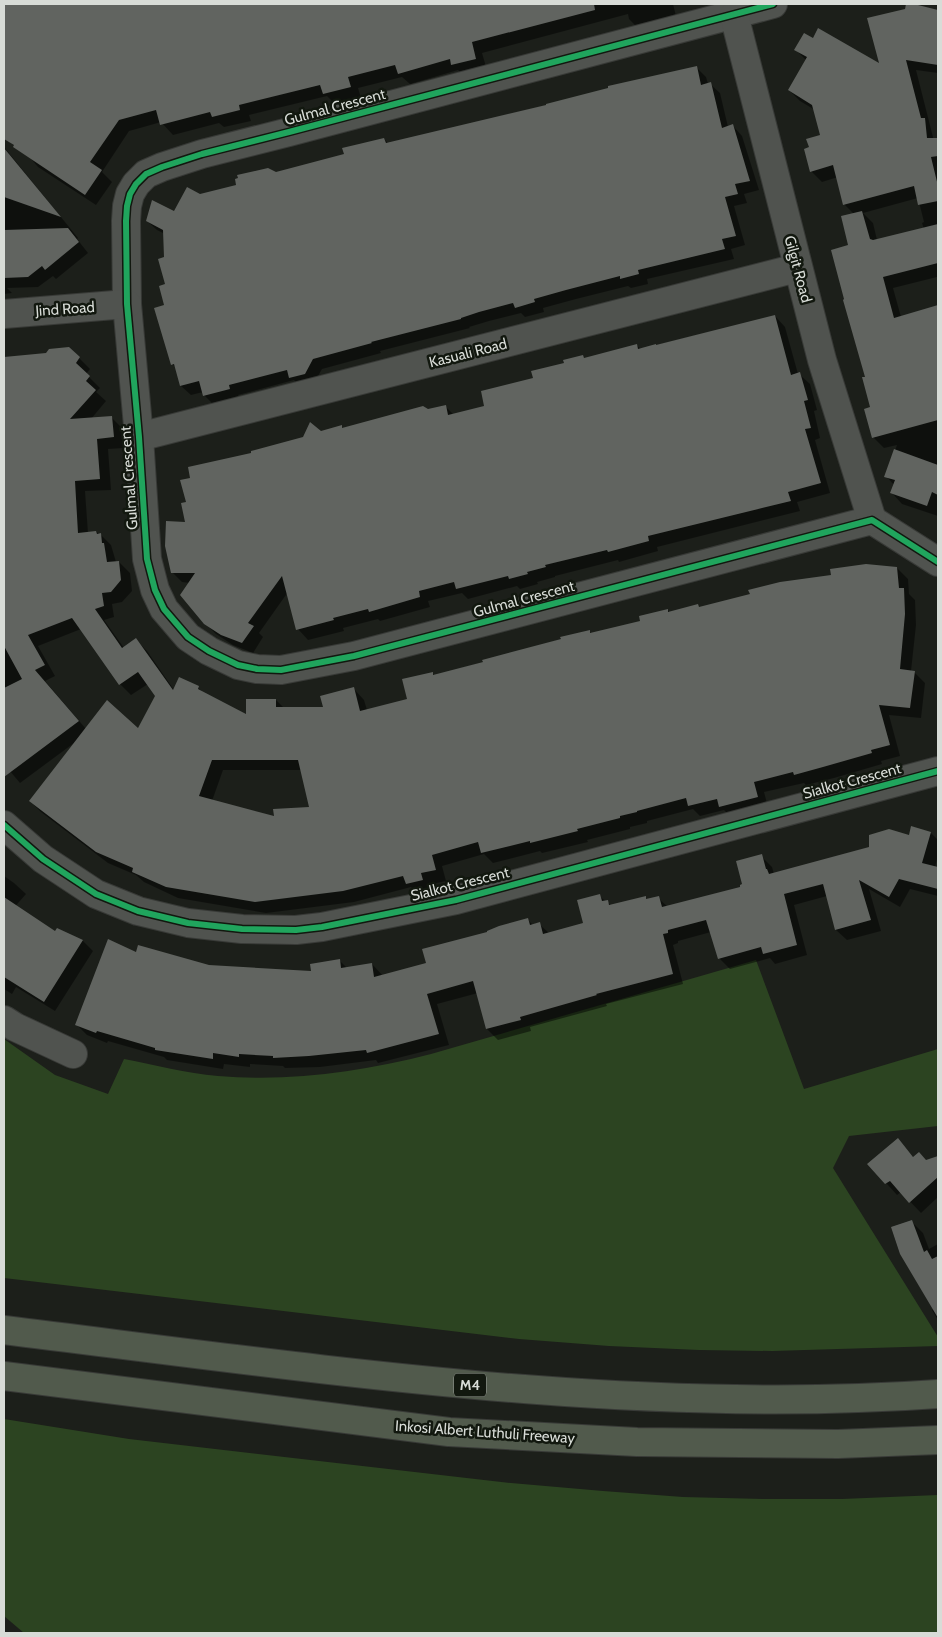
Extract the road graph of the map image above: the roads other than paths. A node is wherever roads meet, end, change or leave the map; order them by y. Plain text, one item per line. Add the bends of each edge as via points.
1 (773, 4) edge
2 (734, 15) junction
3 (798, 268) junction
4 (127, 304) junction
5 (4, 314) edge
6 (139, 437) junction
7 (872, 520) junction
8 (938, 562) edge
9 (938, 771) edge
10 (4, 825) edge
11 (4, 1020) edge
12 (73, 1054) dead end
13 (4, 1330) edge
14 (4, 1376) edge
15 (938, 1394) edge
16 (938, 1440) edge

1 - 2 street, Gulmal Crescent
2 - 3 street, Gilgit Road
2 - 4 street, Gulmal Crescent via 244,142 146,174 130,194 127,206
3 - 6 street, Kasuali Road
3 - 7 street, Gilgit Road via 822,360
4 - 5 street, Jind Road
4 - 6 street, Gulmal Crescent
6 - 7 street, Gulmal Crescent via 147,559 164,609 188,637 238,665 256,669 281,670 354,656
7 - 8 street
9 - 10 street, Sialkot Crescent via 456,900 296,930 242,929 138,911 96,894 43,860
11 - 12 street
13 - 15 highway, M4 via 425,1381 562,1392 643,1397 802,1399
14 - 16 highway, Inkosi Albert Luthuli Freeway via 449,1432 637,1442 838,1444

